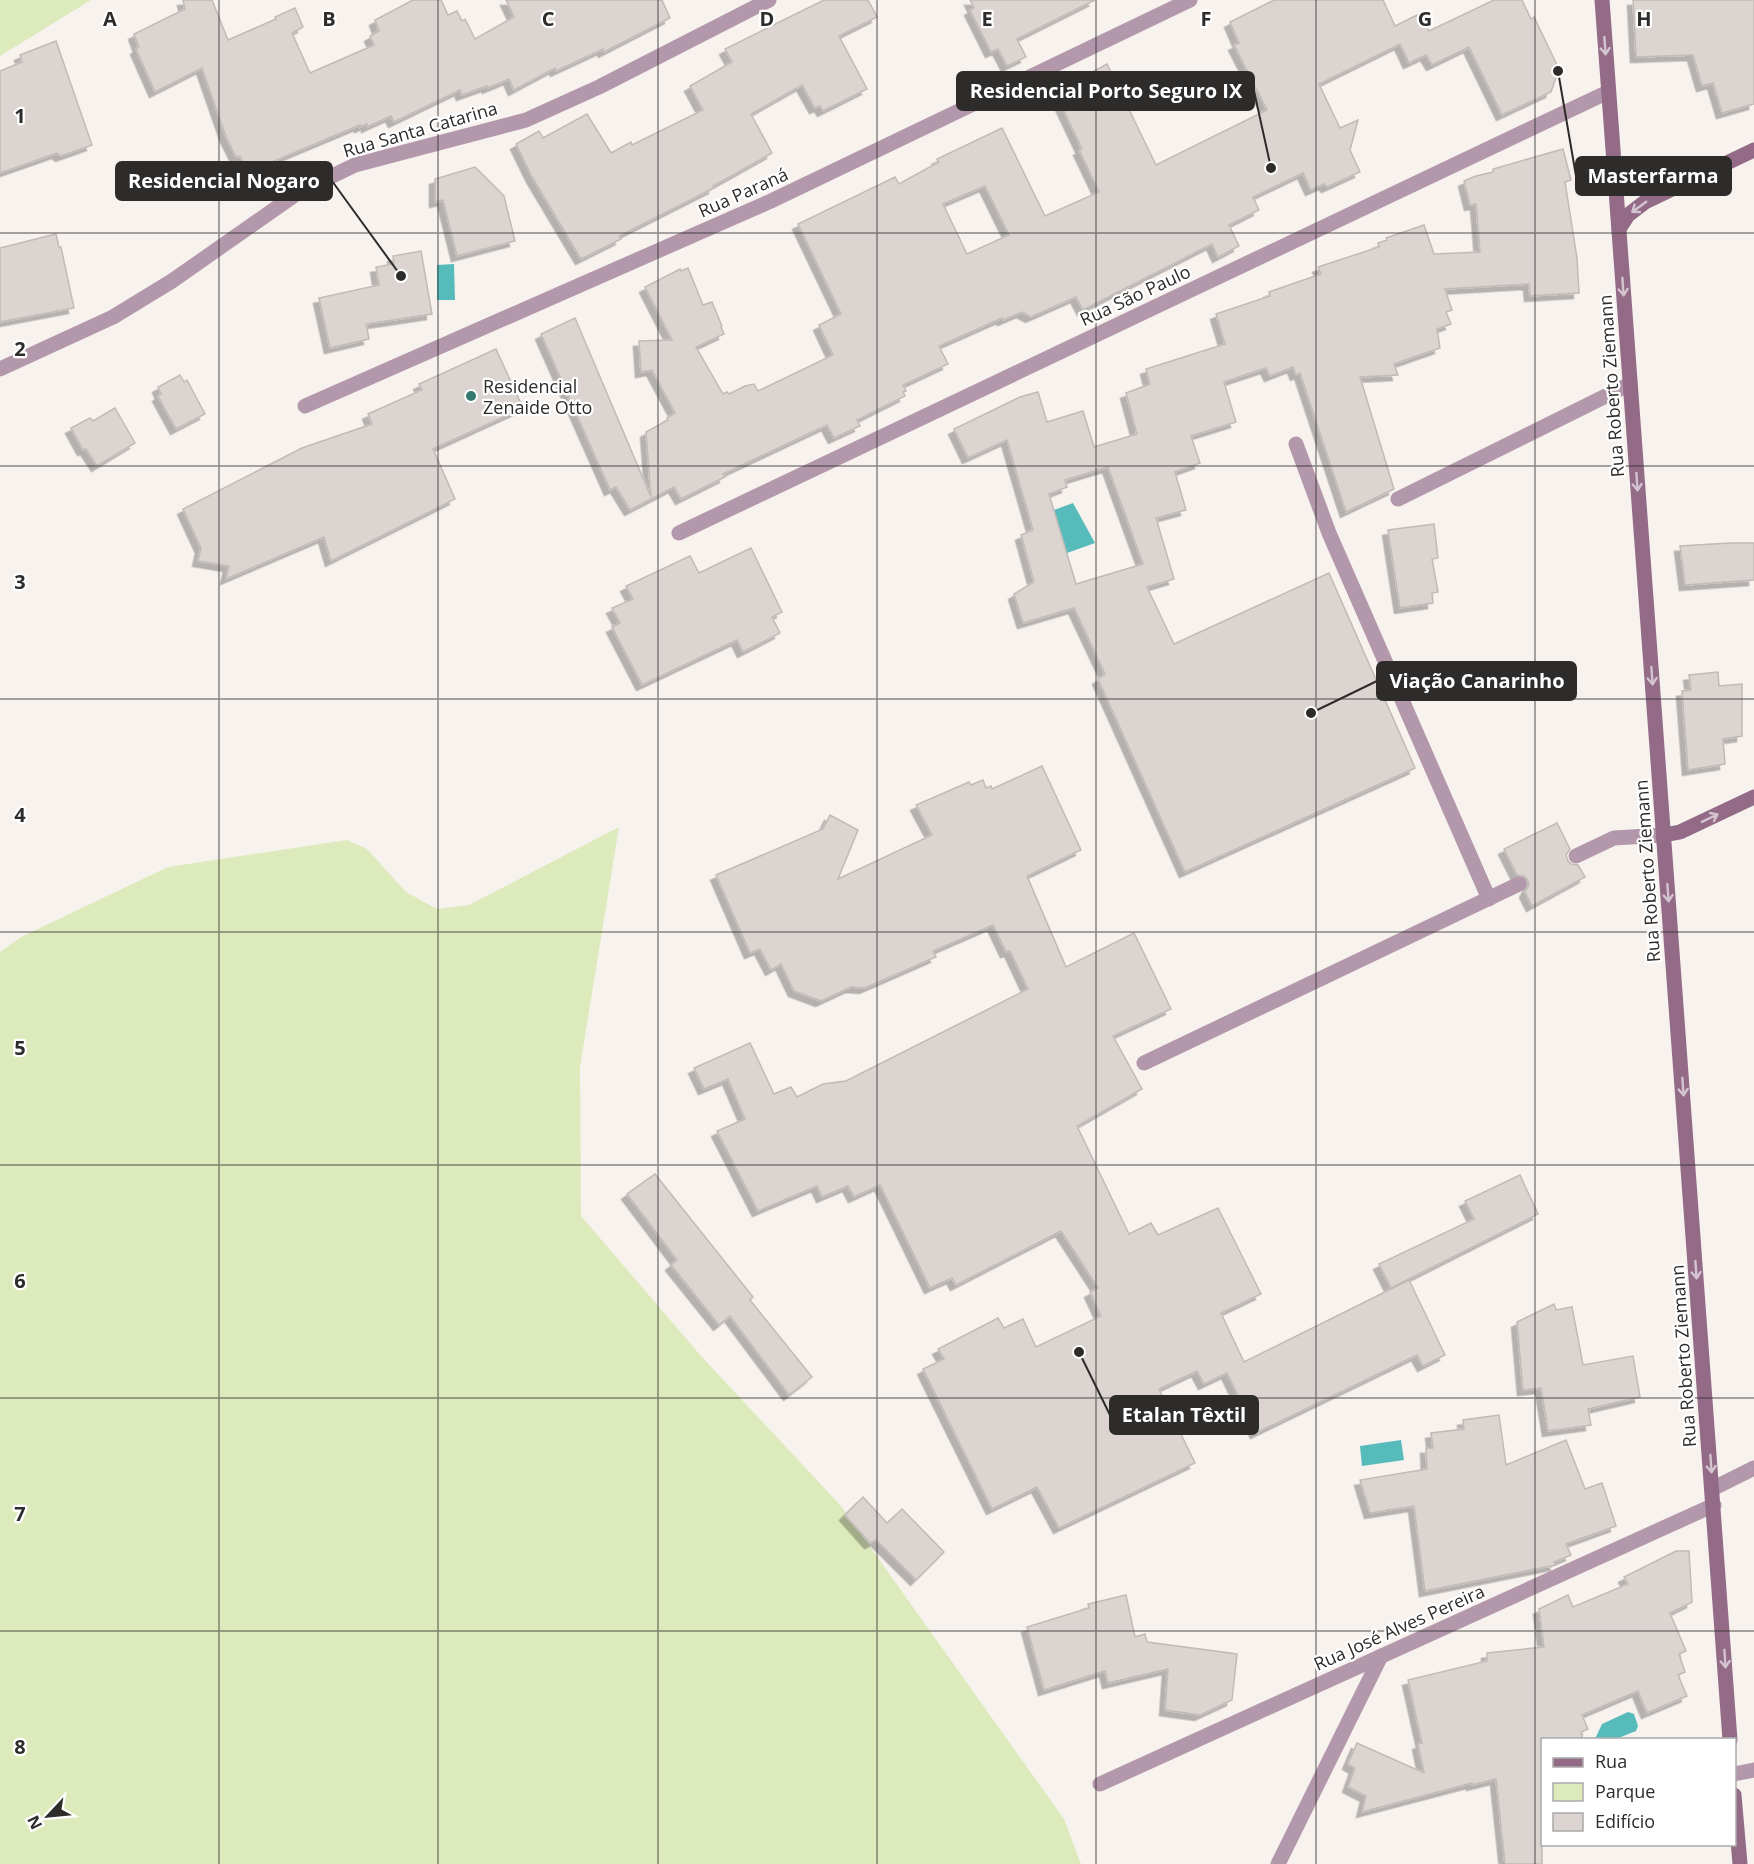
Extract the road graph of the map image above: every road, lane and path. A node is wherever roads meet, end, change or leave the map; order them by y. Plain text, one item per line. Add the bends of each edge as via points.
1 (768, 0) edge
2 (1190, 0) edge
3 (1602, 0) edge
4 (1608, 92) junction
5 (1754, 150) edge
6 (1619, 229) junction
7 (0, 369) edge
8 (1630, 384) junction
9 (304, 406) dead end
10 (1296, 444) dead end
11 (1398, 499) dead end
12 (679, 533) dead end
13 (1754, 797) edge
14 (1664, 835) junction
15 (1576, 856) dead end
16 (1519, 884) dead end
17 (1489, 899) junction
18 (1144, 1063) dead end
19 (1754, 1468) edge
20 (1712, 1489) junction
21 (1713, 1505) junction
22 (1382, 1656) junction
23 (1730, 1738) edge
24 (1754, 1770) edge
25 (1736, 1774) edge
26 (1100, 1784) dead end
27 (1736, 1818) edge
28 (1278, 1864) edge
29 (1740, 1864) edge

1 - 7 street, Rua Santa Catarina via 526,120 355,165 298,192 113,317
2 - 9 street, Rua Paraná via 771,201
3 -> 4 main road, Rua Roberto Ziemann
4 - 6 main road, Rua Roberto Ziemann
4 - 12 street, Rua São Paulo
5 -> 6 main road via 1645,202 1628,215
6 -> 8 main road, Rua Roberto Ziemann
8 - 11 street
8 -> 14 main road, Rua Roberto Ziemann
10 - 17 street via 1329,533
14 -> 13 main road
14 - 15 street via 1614,838
14 -> 20 main road, Rua Roberto Ziemann
16 - 17 street
17 - 18 street
19 - 20 street
20 - 21 main road, Rua Roberto Ziemann
21 - 22 street, Rua José Alves Pereira
21 -> 23 main road, Rua Roberto Ziemann
22 - 26 street, Rua José Alves Pereira
22 - 28 street
24 - 25 street
27 - 29 main road

